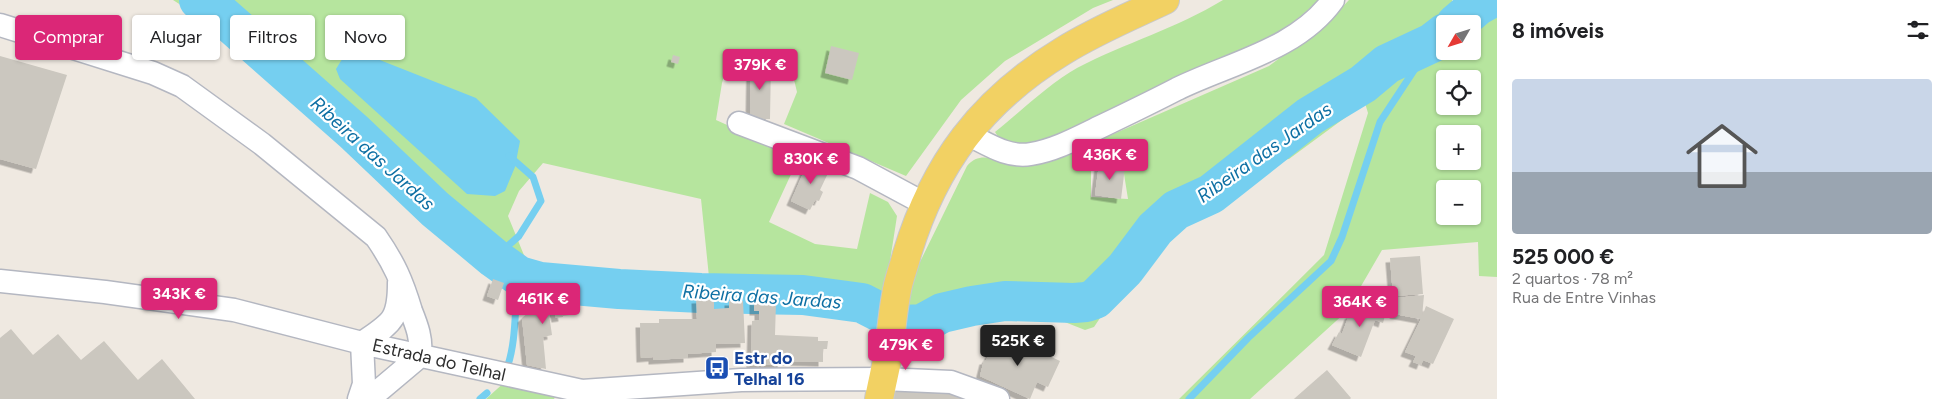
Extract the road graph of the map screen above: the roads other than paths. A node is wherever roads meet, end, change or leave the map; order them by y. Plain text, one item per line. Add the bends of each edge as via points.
1 (1165, 0) edge
2 (1334, 0) edge
3 (0, 25) edge
4 (739, 123) dead end
5 (967, 134) junction
6 (924, 204) junction
7 (400, 275) junction
8 (0, 281) edge
9 (362, 343) junction
10 (420, 356) junction
11 (883, 377) edge
12 (359, 399) edge
13 (369, 399) edge
14 (998, 399) edge

1 - 5 main road via 1083,39 1047,61 1008,92
2 - 5 street via 1311,24 1256,56 1182,87 1062,146 1014,155
3 - 7 street via 145,70 182,86 262,144 376,237
4 - 6 street via 858,168
5 - 6 main road via 942,168
6 - 11 main road via 897,290
7 - 9 street via 395,318
7 - 10 street via 422,342
8 - 9 street, Estrada do Telhal via 205,305
9 - 10 street, Estrada do Telhal
9 - 12 street via 364,384
10 - 11 street, Estrada do Telhal via 582,391 741,380
10 - 13 street
11 - 14 street, Estrada do Telhal via 951,382

